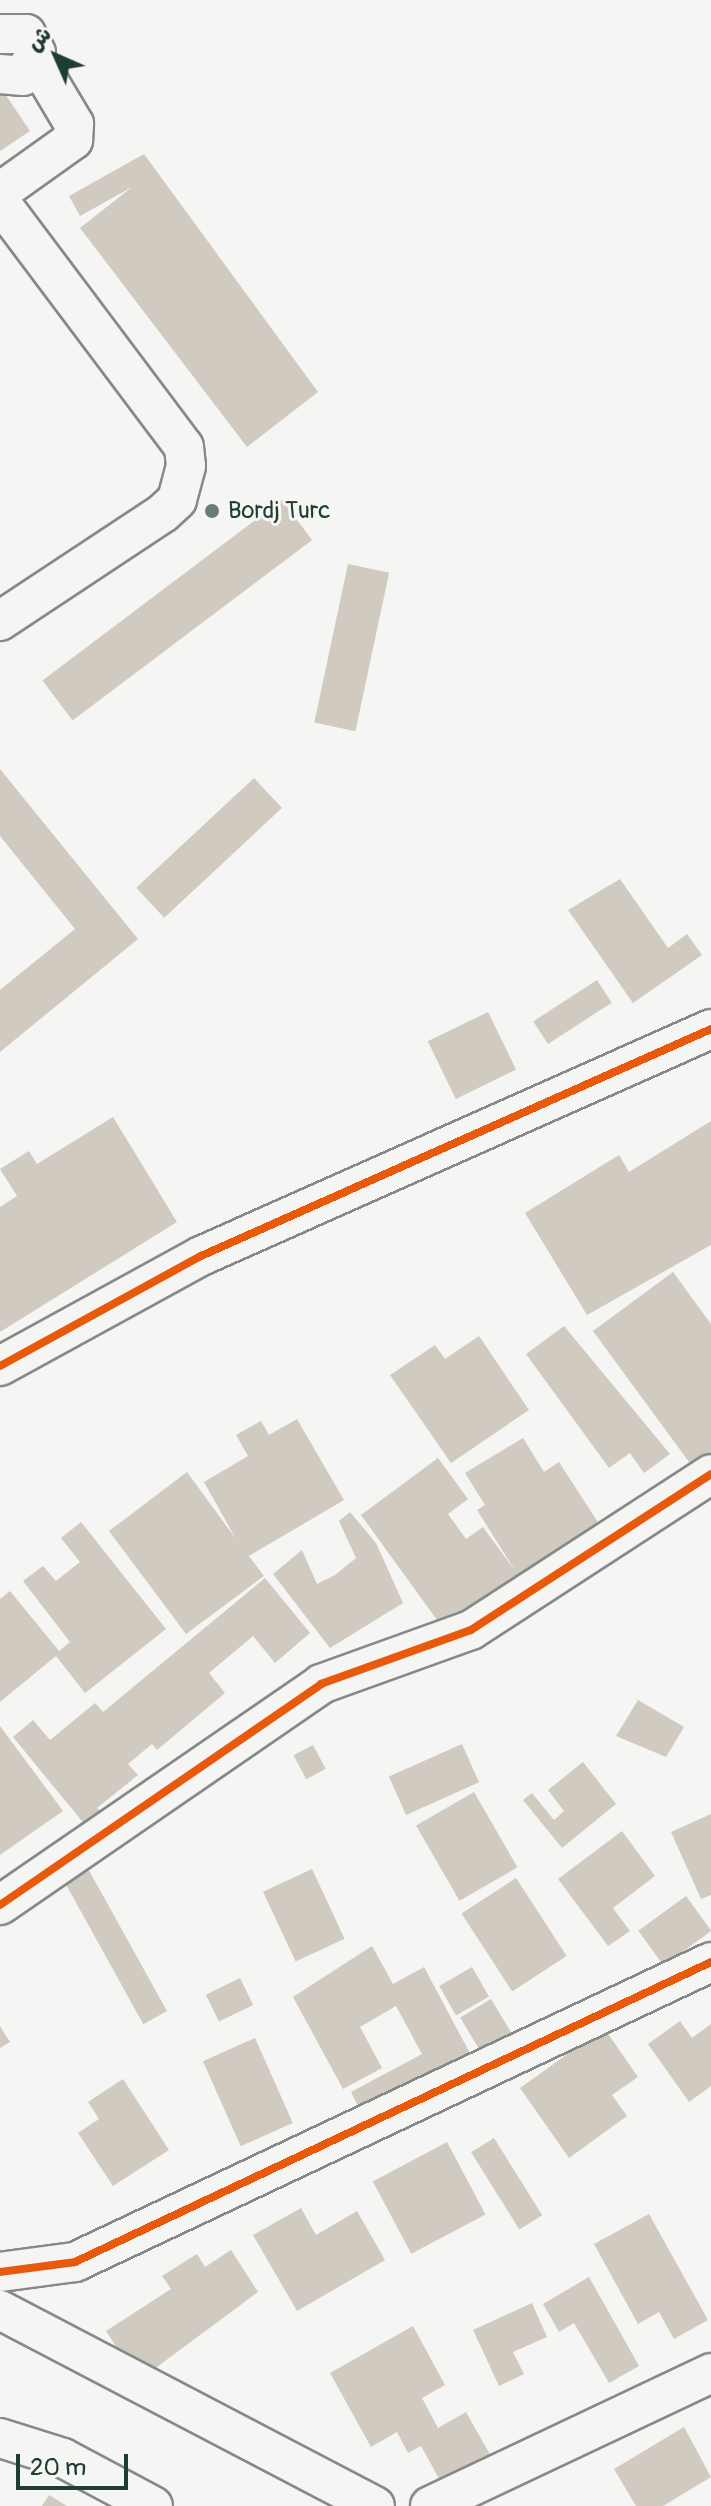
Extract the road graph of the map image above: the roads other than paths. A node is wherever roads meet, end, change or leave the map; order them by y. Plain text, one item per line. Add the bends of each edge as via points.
1 (13, 51) edge
2 (0, 192) edge
3 (0, 202) edge
4 (0, 621) edge
5 (711, 1029) edge
6 (0, 1366) edge
7 (711, 1474) edge
8 (0, 1905) edge
9 (711, 1962) edge
10 (0, 2272) edge
11 (0, 2310) edge
12 (711, 2373) edge
13 (0, 2438) edge
14 (153, 2506) edge
15 (375, 2506) edge
16 (430, 2506) edge

1 - 2 street via 74,124 73,140
3 - 4 street via 184,447 186,466 177,500 163,513
5 - 6 street via 201,1256
7 - 8 street via 471,1630 321,1684
9 - 10 street via 75,2262
11 - 15 street
12 - 16 street
13 - 14 street via 63,2458

